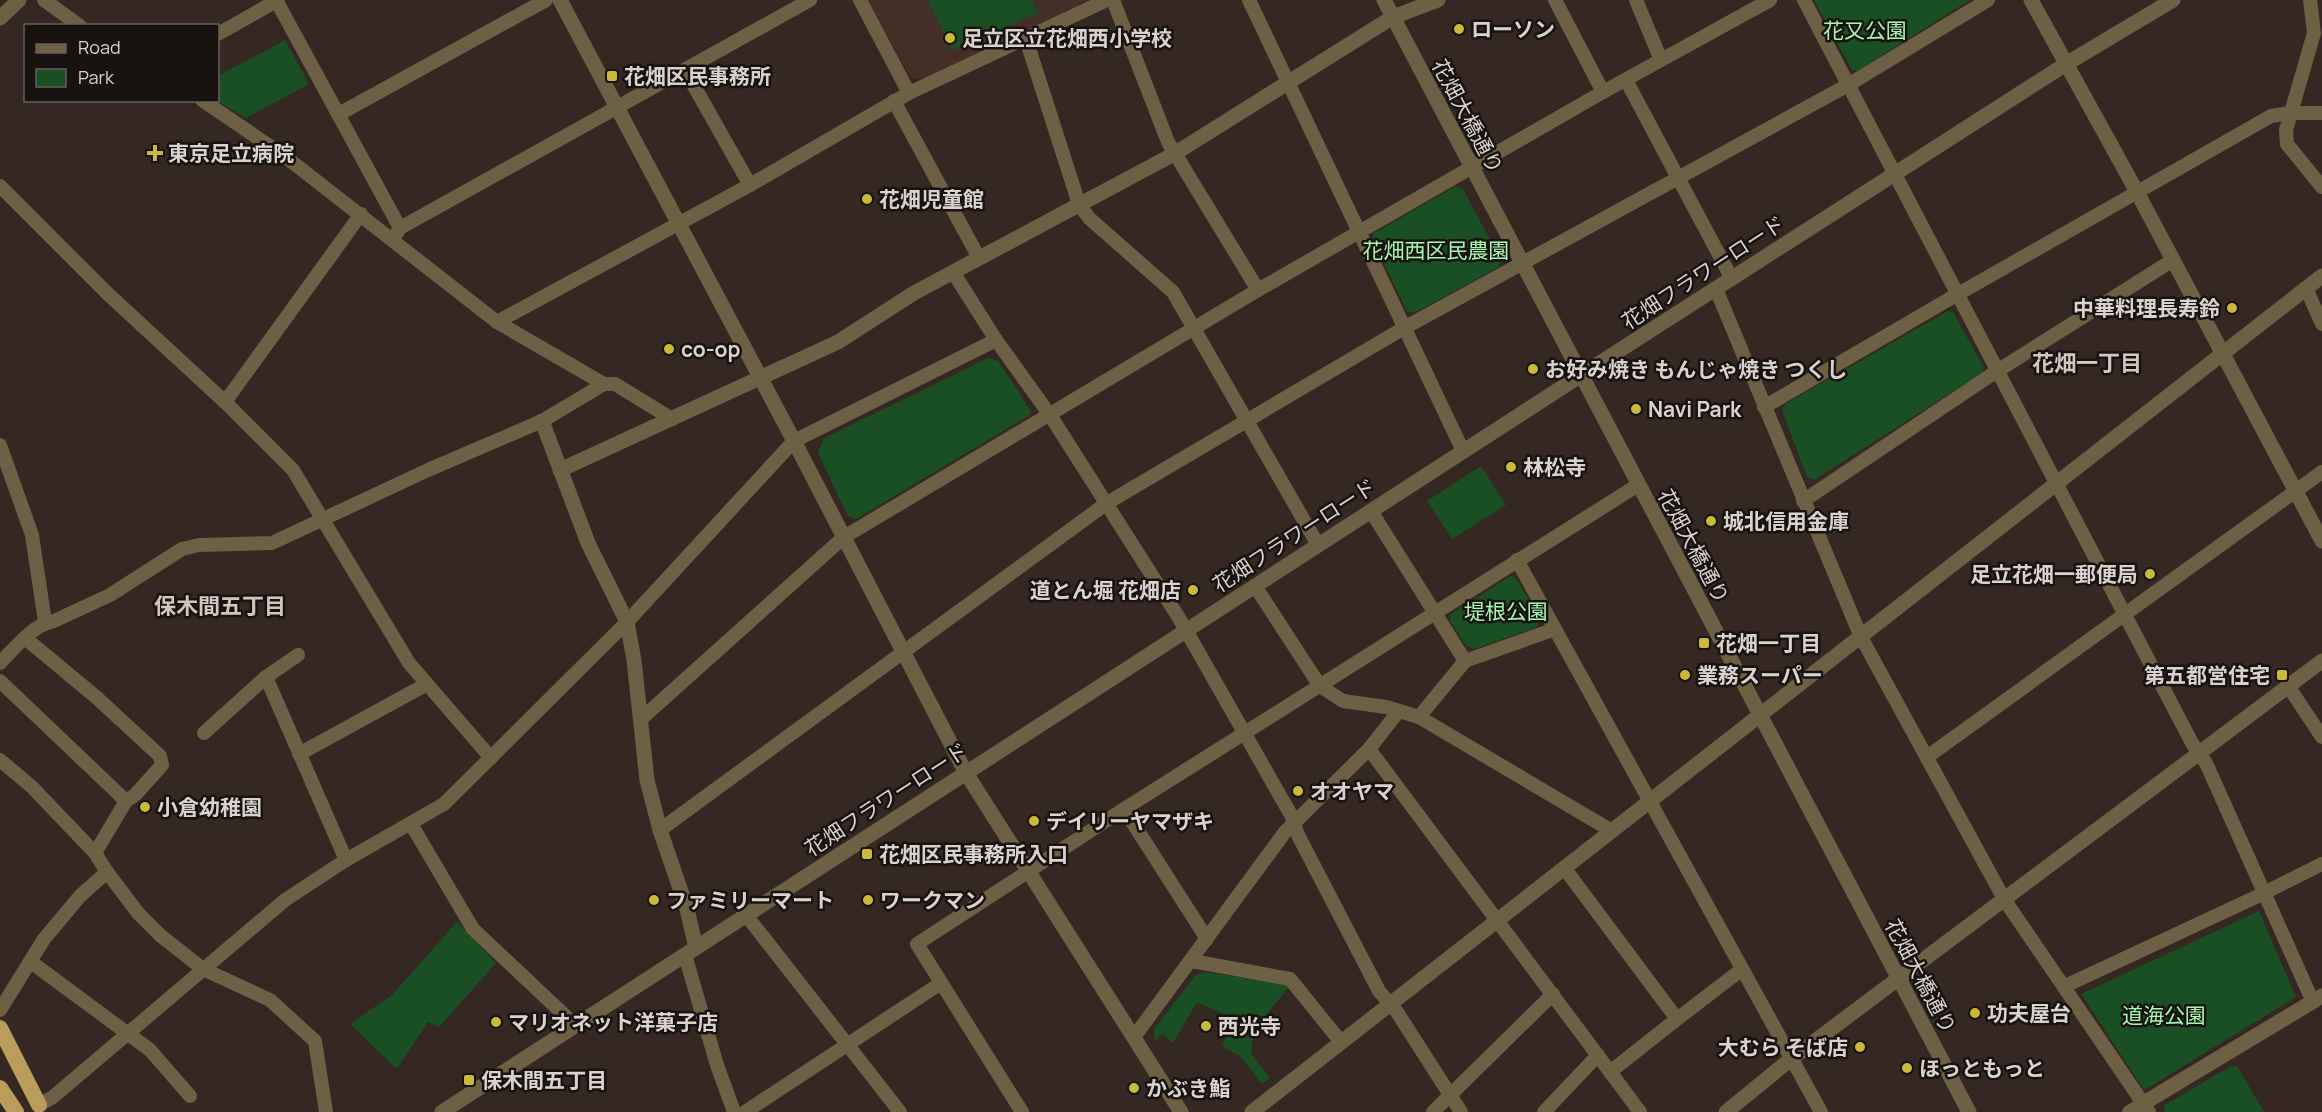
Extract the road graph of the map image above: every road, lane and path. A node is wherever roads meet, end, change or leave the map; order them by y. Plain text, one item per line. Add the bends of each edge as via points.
1 (19, 0) edge
2 (44, 0) edge
3 (277, 0) edge
4 (546, 0) edge
5 (560, 0) edge
6 (810, 0) edge
7 (860, 0) edge
8 (1107, 0) edge
9 (1113, 0) edge
10 (1249, 0) edge
11 (1384, 0) edge
12 (1438, 0) edge
13 (1556, 0) edge
14 (1636, 0) edge
15 (1770, 0) edge
16 (1804, 0) edge
17 (1988, 0) edge
18 (2031, 0) edge
19 (2173, 0) edge
20 (2310, 0) edge
21 (1393, 17) junction
22 (0, 18) edge
23 (77, 24) edge
24 (219, 33) edge
25 (1026, 39) junction
26 (1661, 60) junction
27 (2066, 64) junction
28 (685, 70) junction
29 (1626, 80) junction
30 (1288, 83) junction
31 (1848, 85) junction
32 (1603, 92) junction
33 (909, 93) junction
34 (894, 101) junction
35 (205, 102) edge
36 (618, 108) junction
37 (2290, 113) junction
38 (2322, 113) edge
39 (339, 114) junction
40 (1174, 154) junction
41 (1472, 167) junction
42 (1895, 173) junction
43 (1678, 177) junction
44 (750, 185) junction
45 (0, 186) edge
46 (2322, 187) edge
47 (2137, 192) junction
48 (1079, 204) junction
49 (360, 214) junction
50 (679, 223) junction
51 (1359, 233) junction
52 (396, 234) junction
53 (980, 258) junction
54 (2173, 260) junction
55 (1522, 263) junction
56 (953, 272) junction
57 (2322, 276) edge
58 (1732, 279) junction
59 (2306, 288) junction
60 (1716, 289) junction
61 (1258, 290) junction
62 (1957, 294) junction
63 (497, 322) junction
64 (2322, 324) edge
65 (1404, 328) junction
66 (1193, 329) junction
67 (996, 340) junction
68 (2222, 355) junction
69 (1997, 371) junction
70 (1581, 375) junction
71 (761, 379) junction
72 (604, 384) junction
73 (225, 402) junction
74 (1764, 407) junction
75 (1050, 415) junction
76 (672, 419) junction
77 (1248, 420) junction
78 (542, 421) junction
79 (794, 441) junction
80 (0, 446) edge
81 (1463, 451) junction
82 (560, 470) junction
83 (2322, 472) edge
84 (1638, 485) junction
85 (2056, 485) junction
86 (2295, 491) junction
87 (1803, 501) junction
88 (1107, 503) junction
89 (1371, 511) junction
90 (324, 520) junction
91 (844, 537) junction
92 (2322, 541) edge
93 (1318, 545) junction
94 (1517, 560) junction
95 (1255, 586) junction
96 (1434, 613) junction
97 (2125, 615) junction
98 (45, 622) junction
99 (627, 622) junction
100 (1555, 629) junction
101 (1186, 630) junction
102 (1861, 637) junction
103 (25, 638) junction
104 (902, 653) junction
105 (298, 656) dead end
106 (2322, 660) edge
107 (1465, 661) junction
108 (0, 663) edge
109 (266, 677) junction
110 (0, 681) edge
111 (428, 684) junction
112 (1320, 686) junction
113 (2288, 686) junction
114 (1398, 712) junction
115 (1761, 715) junction
116 (1419, 717) junction
117 (641, 719) junction
118 (204, 733) dead end
119 (1244, 733) junction
120 (2322, 737) edge
121 (1369, 749) junction
122 (2199, 753) junction
123 (299, 754) junction
124 (1928, 757) junction
125 (491, 758) junction
126 (0, 760) edge
127 (966, 773) junction
128 (126, 801) junction
129 (1648, 802) junction
130 (1124, 809) junction
131 (1294, 823) junction
132 (411, 824) junction
133 (660, 830) junction
134 (1612, 831) junction
135 (95, 853) junction
136 (346, 860) junction
137 (2322, 864) edge
138 (1565, 868) junction
139 (106, 872) junction
140 (1028, 872) junction
141 (2264, 893) junction
142 (2004, 899) junction
143 (746, 915) junction
144 (1497, 922) junction
145 (1207, 939) junction
146 (691, 951) junction
147 (1192, 961) junction
148 (31, 962) junction
149 (203, 969) junction
150 (1741, 970) junction
151 (1898, 978) junction
152 (940, 983) junction
153 (2065, 986) junction
154 (1553, 994) junction
155 (2318, 999) edge
156 (1390, 1004) junction
157 (0, 1010) edge
158 (1677, 1019) junction
159 (576, 1026) junction
160 (0, 1028) edge
161 (127, 1034) junction
162 (1134, 1037) junction
163 (1341, 1042) junction
164 (847, 1044) junction
165 (0, 1054) edge
166 (1598, 1055) junction
167 (1791, 1059) junction
168 (1610, 1072) junction
169 (0, 1088) edge
170 (1450, 1095) junction
171 (190, 1096) dead end
172 (2147, 1107) edge
173 (41, 1108) edge
174 (449, 1110) edge
175 (16, 1112) edge
176 (326, 1112) edge
177 (735, 1112) edge
178 (745, 1112) edge
179 (900, 1112) edge
180 (1022, 1112) edge
181 (1181, 1112) edge
182 (1251, 1112) edge
183 (1433, 1112) edge
184 (1461, 1112) edge
185 (1544, 1112) edge
186 (1640, 1112) edge
187 (1726, 1112) edge
188 (1821, 1112) edge
189 (1969, 1112) edge
190 (2128, 1112) edge

1 - 22 street
2 - 23 street
3 - 24 street
3 - 39 street
4 - 39 street
5 - 36 street
6 - 28 street
7 - 33 street
8 - 25 street
9 - 40 street
10 - 30 street
11 - 21 street, 花畑大橋通り
12 - 21 street
13 - 32 street
14 - 26 street
15 - 26 street
16 - 31 street
17 - 31 street
18 - 27 street
19 - 27 street, 花畑フラワーロード
20 - 37 street via 2314,33
21 - 30 street
21 - 41 street, 花畑大橋通り
25 - 33 street
25 - 48 street
26 - 29 street
27 - 42 street, 花畑フラワーロード
27 - 47 street
28 - 36 street
28 - 44 street
29 - 32 street
29 - 43 street
30 - 40 street
30 - 51 street
31 - 42 street
31 - 43 street
32 - 41 street
33 - 34 street
34 - 44 street
34 - 53 street
35 - 49 street
36 - 50 street
36 - 52 street
37 - 38 street
37 - 46 street via 2287,144
37 - 47 street via 2271,116
39 - 52 street
40 - 48 street
40 - 61 street
41 - 51 street
41 - 55 street, 花畑大橋通り
42 - 58 street, 花畑フラワーロード
42 - 62 street
43 - 55 street
43 - 58 street
44 - 50 street
45 - 73 street via 108,294
47 - 54 street
47 - 62 street
48 - 53 street
48 - 66 street via 1089,218 1173,292
49 - 52 street
49 - 73 street
50 - 63 street
50 - 71 street
51 - 61 street
51 - 65 street
52 - 63 street
53 - 56 street
54 - 68 street
54 - 69 street
55 - 65 street
55 - 70 street, 花畑大橋通り
56 - 67 street
56 - 71 street via 843,339
57 - 59 street
58 - 60 street, 花畑フラワーロード
59 - 64 street
59 - 68 street
60 - 70 street, 花畑フラワーロード
60 - 74 street
61 - 66 street
62 - 69 street
62 - 74 street
63 - 72 street
65 - 77 street
65 - 81 street
66 - 75 street
66 - 77 street
67 - 75 street
67 - 79 street
68 - 85 street
68 - 86 street
69 - 85 street
69 - 87 street
70 - 81 street, 花畑フラワーロード
70 - 84 street, 花畑大橋通り
71 - 76 street
71 - 79 street
72 - 76 street via 615,384
72 - 78 street
73 - 90 street via 293,470
74 - 87 street
75 - 88 street
75 - 91 street
76 - 82 street
77 - 88 street
77 - 93 street
78 - 82 street
78 - 90 street
79 - 91 street
79 - 99 street
80 - 98 street via 32,536
81 - 89 street, 花畑フラワーロード
82 - 99 street via 588,543
83 - 86 street
84 - 94 street
84 - 115 street, 花畑大橋通り
85 - 97 street
85 - 102 street
86 - 92 street
86 - 97 street
87 - 102 street
88 - 101 street
88 - 104 street
89 - 93 street, 花畑フラワーロード
89 - 96 street
90 - 98 street via 272,543 182,549 110,595
90 - 111 street via 409,663
91 - 104 street
91 - 117 street
93 - 95 street, 花畑フラワーロード
94 - 96 street
94 - 100 street
95 - 101 street, 花畑フラワーロード
95 - 112 street
96 - 107 street
96 - 112 street
97 - 122 street
97 - 124 street
98 - 103 street
99 - 117 street
99 - 125 street
100 - 107 street
100 - 129 street
101 - 119 street
101 - 127 street, 花畑フラワーロード
102 - 115 street
102 - 124 street
103 - 108 street
103 - 128 street via 160,756 162,765
104 - 127 street
104 - 133 street
105 - 109 street
106 - 113 street
107 - 116 street
109 - 118 street
109 - 123 street
110 - 128 street
111 - 123 street
111 - 125 street
112 - 114 street via 1344,701
112 - 119 street
113 - 120 street
113 - 122 street
114 - 116 street
114 - 121 street
115 - 129 street
115 - 151 street, 花畑大橋通り
116 - 134 street
117 - 133 street via 647,780
119 - 130 street
119 - 131 street
121 - 131 street
121 - 144 street
122 - 141 street
122 - 142 street
123 - 136 street
124 - 142 street
125 - 132 street via 444,804
126 - 135 street
127 - 140 street
127 - 143 street, 花畑フラワーロード
128 - 135 street
129 - 134 street
129 - 150 street
130 - 140 street
130 - 145 street
131 - 145 street
131 - 156 street via 1374,981
132 - 136 street
132 - 159 street via 473,929
133 - 146 street via 687,909
134 - 138 street
135 - 139 street
136 - 149 street via 285,900
137 - 141 street
138 - 144 street
138 - 158 street
139 - 148 street via 66,912
139 - 149 street via 160,936
140 - 152 street via 917,944
140 - 162 street
141 - 153 street
141 - 155 street
142 - 151 street
142 - 153 street
143 - 146 street, 花畑フラワーロード
143 - 164 street
144 - 154 street
144 - 156 street
145 - 147 street
146 - 159 street, 花畑フラワーロード
146 - 177 street via 717,1065
147 - 162 street
147 - 163 street via 1290,979
148 - 157 street
148 - 161 street
149 - 161 street
149 - 176 street via 270,1000 315,1041
150 - 158 street
150 - 167 street
151 - 167 street
151 - 189 street, 花畑大橋通り
152 - 164 street
152 - 180 street
153 - 172 street
154 - 166 street
154 - 170 street
155 - 172 street
156 - 163 street
156 - 170 street
158 - 168 street
159 - 174 street, 花畑フラワーロード
160 - 173 highway
161 - 171 street via 150,1050
161 - 173 street
162 - 181 street
163 - 182 street
164 - 178 street
164 - 179 street
165 - 173 highway
166 - 168 street
166 - 185 street
167 - 187 street
167 - 188 street
168 - 186 street
169 - 175 highway
170 - 183 street
170 - 184 street
172 - 190 street

